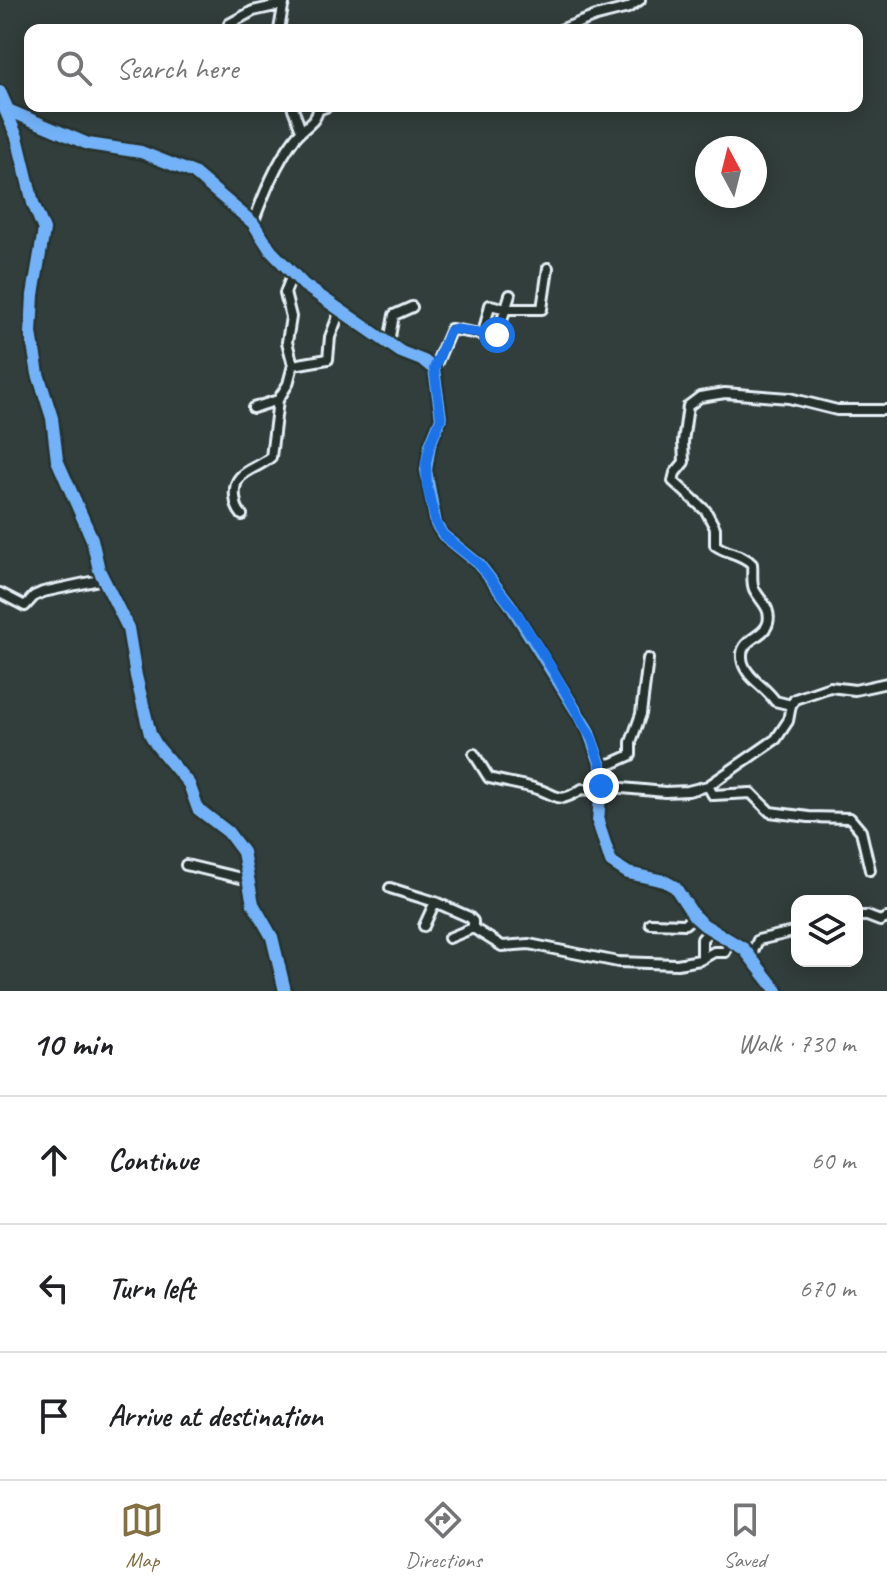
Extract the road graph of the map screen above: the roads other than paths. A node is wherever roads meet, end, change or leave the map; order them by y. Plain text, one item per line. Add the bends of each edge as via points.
1 (640, 0) edge
2 (284, 2) edge
3 (229, 24) dead end
4 (280, 24) edge
5 (575, 24) edge
6 (0, 92) edge
7 (4, 107) junction
8 (294, 112) edge
9 (318, 112) edge
10 (301, 130) junction
11 (253, 223) junction
12 (548, 268) dead end
13 (292, 275) junction
14 (510, 295) dead end
15 (412, 307) dead end
16 (507, 309) junction
17 (340, 311) junction
18 (483, 334) junction
19 (389, 342) junction
20 (293, 365) junction
21 (434, 369) junction
22 (278, 400) junction
23 (253, 408) dead end
24 (887, 410) edge
25 (242, 515) dead end
26 (104, 579) junction
27 (0, 593) edge
28 (648, 659) dead end
29 (887, 683) edge
30 (791, 705) junction
31 (474, 754) dead end
32 (601, 765) junction
33 (708, 786) junction
34 (600, 788) junction
35 (186, 865) dead end
36 (870, 870) dead end
37 (249, 880) junction
38 (390, 888) dead end
39 (435, 902) junction
40 (694, 916) junction
41 (863, 916) edge
42 (887, 918) edge
43 (650, 923) dead end
44 (424, 926) dead end
45 (473, 928) junction
46 (711, 929) junction
47 (791, 932) edge
48 (449, 938) dead end
49 (731, 940) junction
50 (751, 956) junction
51 (702, 959) junction
52 (285, 991) edge
53 (777, 991) edge

1 - 5 street
2 - 3 street
2 - 4 street
6 - 7 street
7 - 11 street via 88,144 141,152 186,169
7 - 26 street via 44,230 31,310 34,360 52,418 57,460
8 - 10 street
9 - 10 street
10 - 11 street
11 - 13 street
12 - 16 street via 542,309
13 - 17 street
13 - 20 street via 285,293
14 - 16 street
15 - 19 street via 394,315
16 - 18 street via 498,333
16 - 18 street via 489,306
17 - 19 street
17 - 20 street via 328,359
18 - 21 street via 451,329
19 - 21 street
20 - 22 street
21 - 32 street via 441,418 426,476 438,527 479,564 516,612 584,723
22 - 23 street
22 - 25 street via 271,457 235,483
24 - 30 street via 837,410 777,396 725,393 700,397 688,406 684,462 673,481 706,511 715,528 715,545 752,564 753,584 769,622 746,644 743,665 775,701
26 - 27 street via 43,592 25,606
26 - 37 street via 128,630 150,734 189,784 198,809 236,841
28 - 32 street via 631,755
29 - 30 street via 855,690 822,689
30 - 33 street via 776,739
31 - 34 street via 489,778 559,798
32 - 34 street
33 - 34 street via 665,792
33 - 36 street via 713,795 751,793 770,812 850,818 861,831
34 - 40 street via 598,822 611,862 628,873 675,887
35 - 37 street
37 - 52 street via 253,904 272,937
38 - 39 street
39 - 44 street
39 - 45 street via 469,917
40 - 43 street via 685,924
40 - 46 street
41 - 42 street
45 - 48 street
45 - 51 street via 502,946 529,944 647,964
46 - 49 street
46 - 51 street via 702,939
47 - 50 street via 758,940
49 - 50 street
49 - 51 street via 726,951
50 - 53 street

